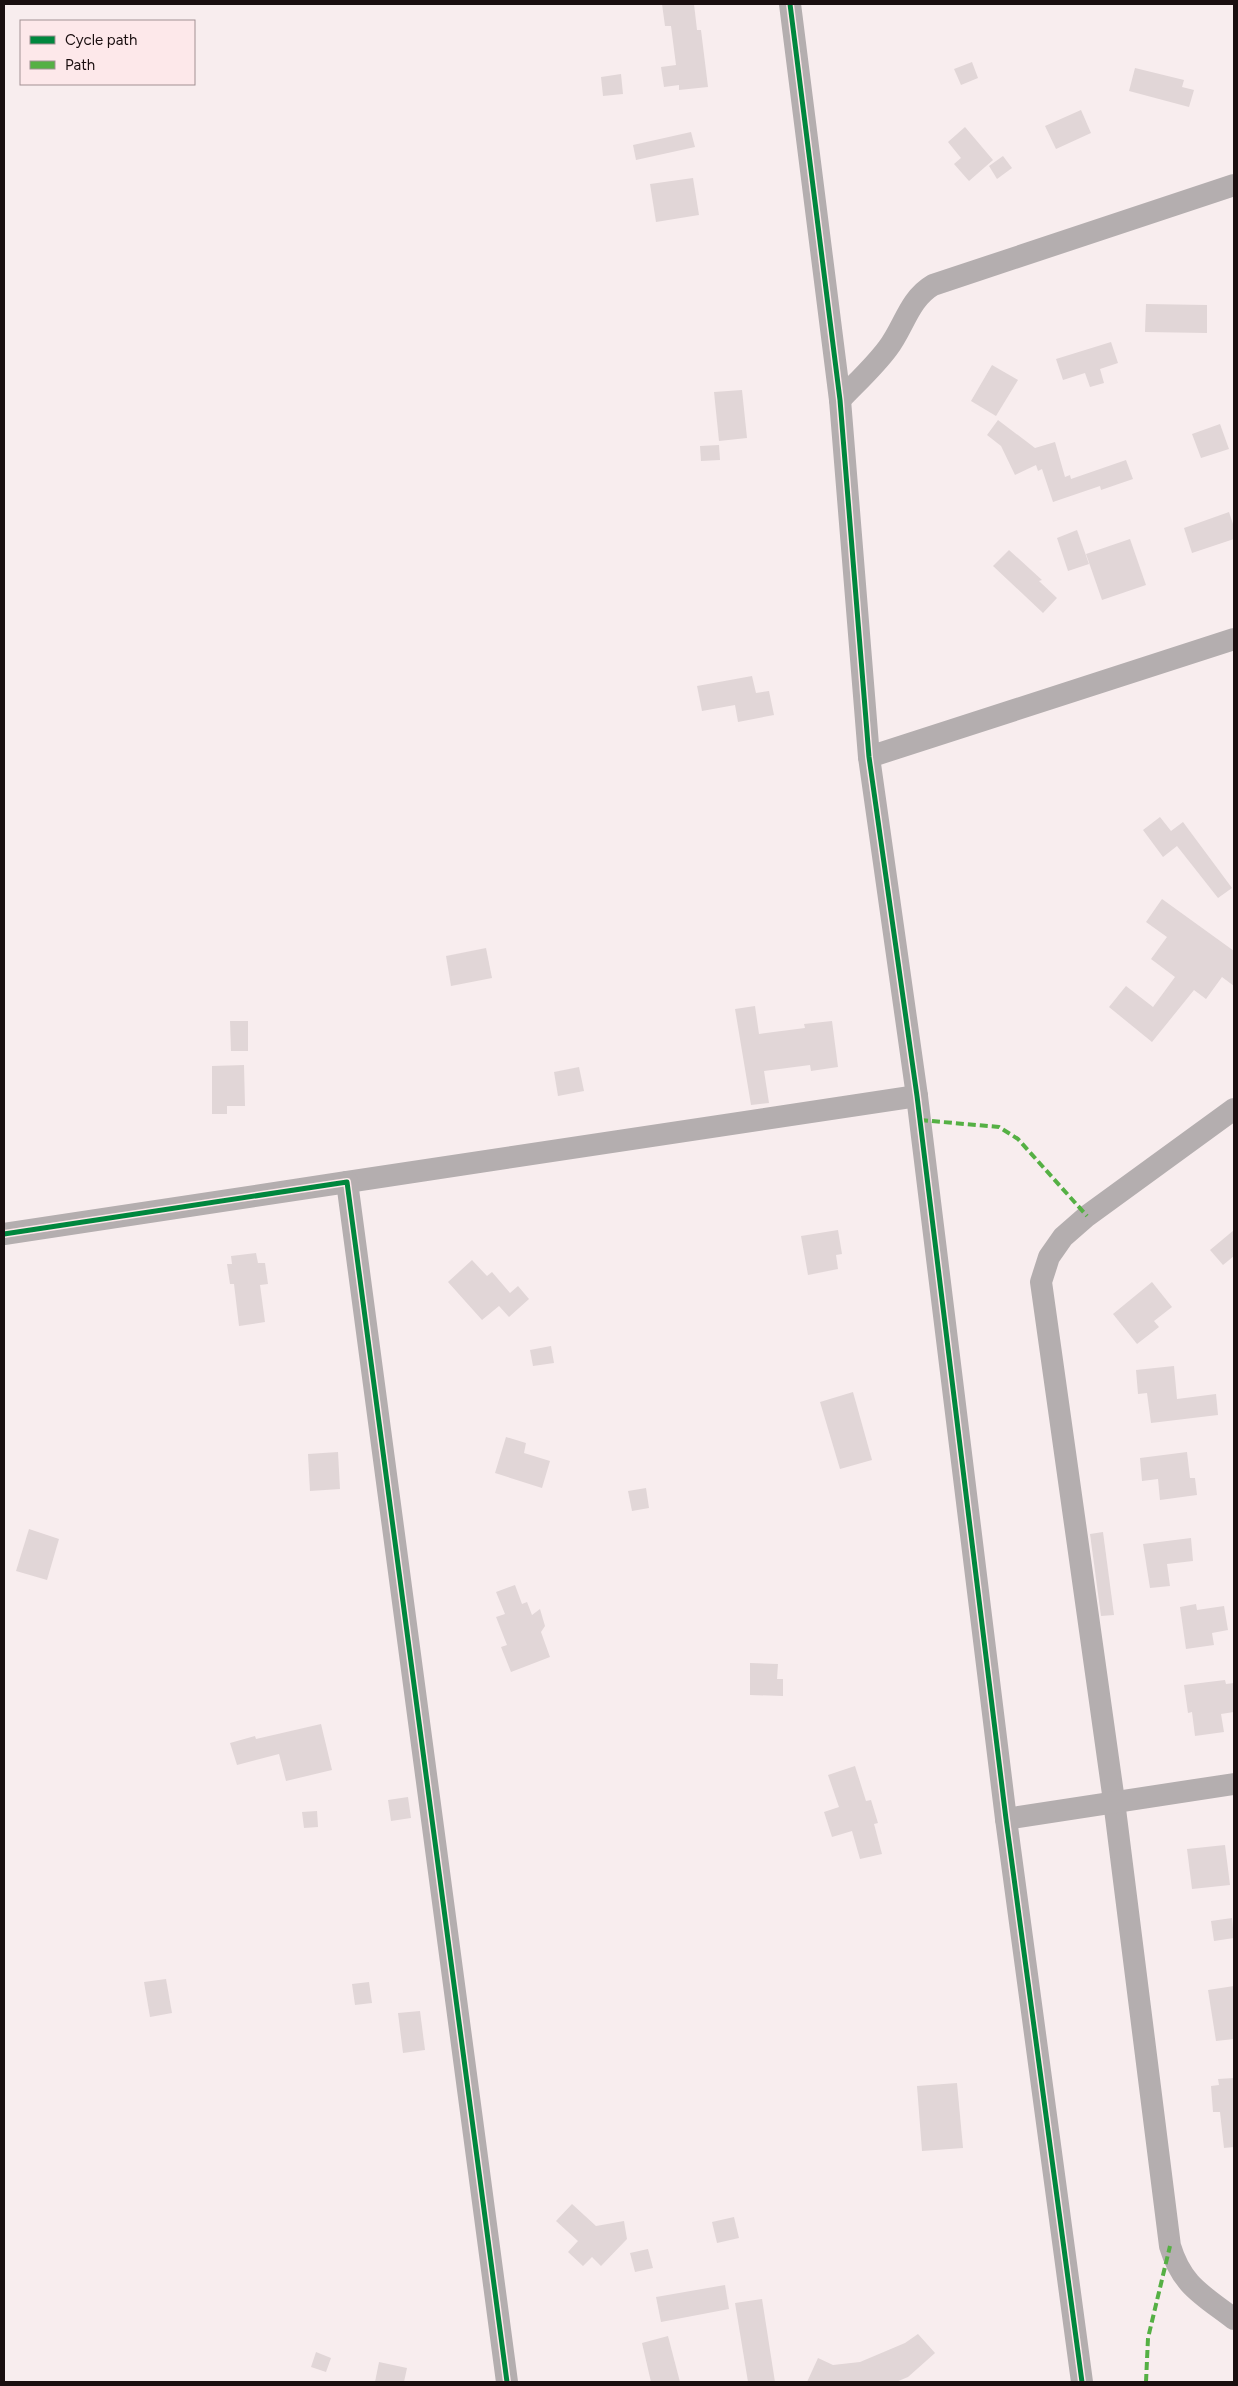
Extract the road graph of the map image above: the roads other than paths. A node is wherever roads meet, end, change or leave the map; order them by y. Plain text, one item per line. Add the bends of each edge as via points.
1 (790, 4) edge
2 (1234, 185) edge
3 (840, 400) junction
4 (1234, 639) edge
5 (868, 757) junction
6 (918, 1096) junction
7 (1234, 1109) edge
8 (347, 1182) junction
9 (4, 1234) edge
10 (1234, 1784) edge
11 (1114, 1801) junction
12 (1006, 1819) junction
13 (1234, 2318) edge
14 (507, 2382) edge
15 (1082, 2382) edge

1 - 3 street
2 - 3 street via 933,285 924,290 904,317 889,347
3 - 5 street
4 - 5 street
5 - 6 street
6 - 8 street
6 - 12 street
7 - 11 street via 1063,1236 1049,1257 1041,1282
8 - 9 street
8 - 14 street
10 - 11 street
11 - 12 street
11 - 13 street via 1170,2246 1176,2267 1190,2286
12 - 15 street

